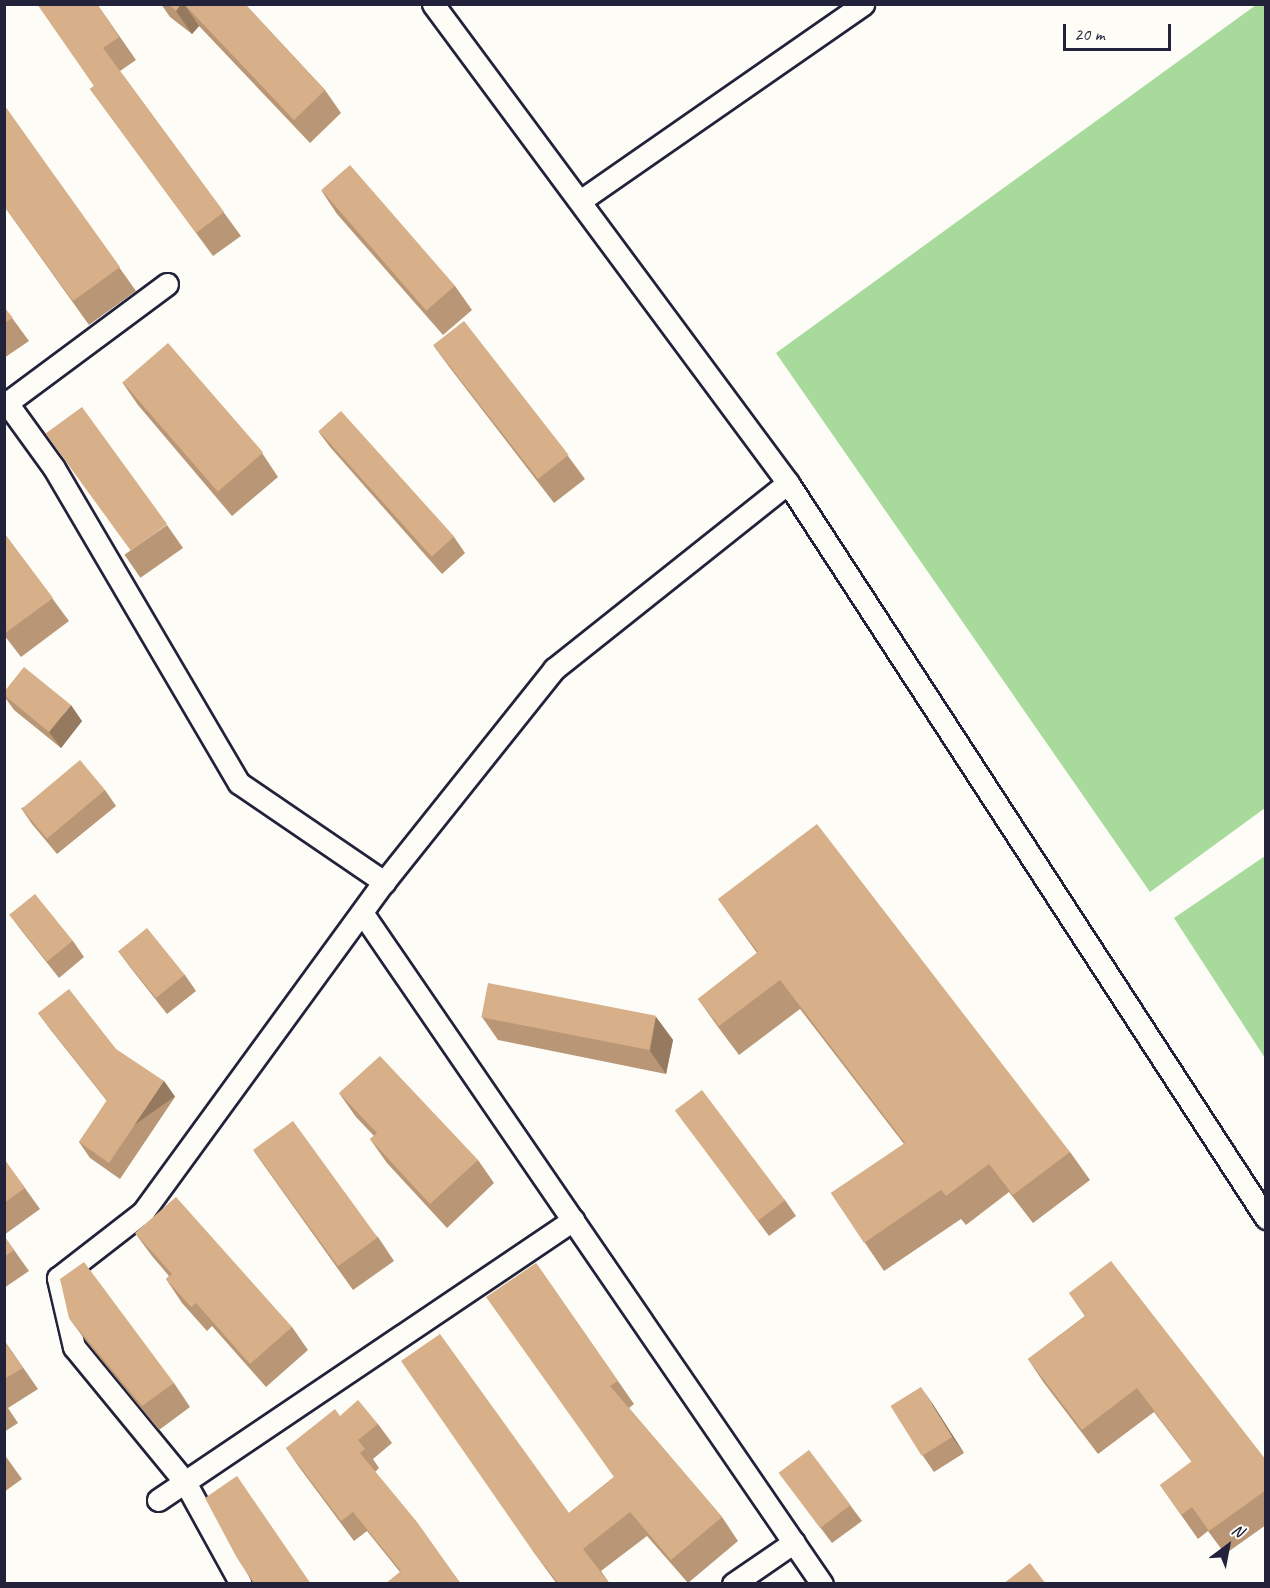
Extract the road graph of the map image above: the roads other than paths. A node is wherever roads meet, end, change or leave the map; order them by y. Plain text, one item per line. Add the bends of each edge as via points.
1 (433, 4) edge
2 (863, 4) edge
3 (580, 201) junction
4 (168, 284) dead end
5 (6, 404) edge
6 (788, 483) junction
7 (384, 882) junction
8 (363, 914) junction
9 (1266, 1218) edge
10 (573, 1220) junction
11 (185, 1482) junction
12 (158, 1500) dead end
13 (794, 1542) junction
14 (242, 1584) edge
15 (733, 1584) edge
16 (822, 1584) edge

1 - 3 lane
2 - 3 lane
3 - 6 lane
4 - 5 lane
5 - 7 lane via 54,468 239,783
6 - 7 lane via 554,669
6 - 9 lane
7 - 8 lane
8 - 10 lane
8 - 11 lane via 143,1212 58,1278 74,1347
10 - 11 lane
10 - 13 lane
11 - 12 lane
11 - 14 lane
13 - 15 lane
13 - 16 lane

